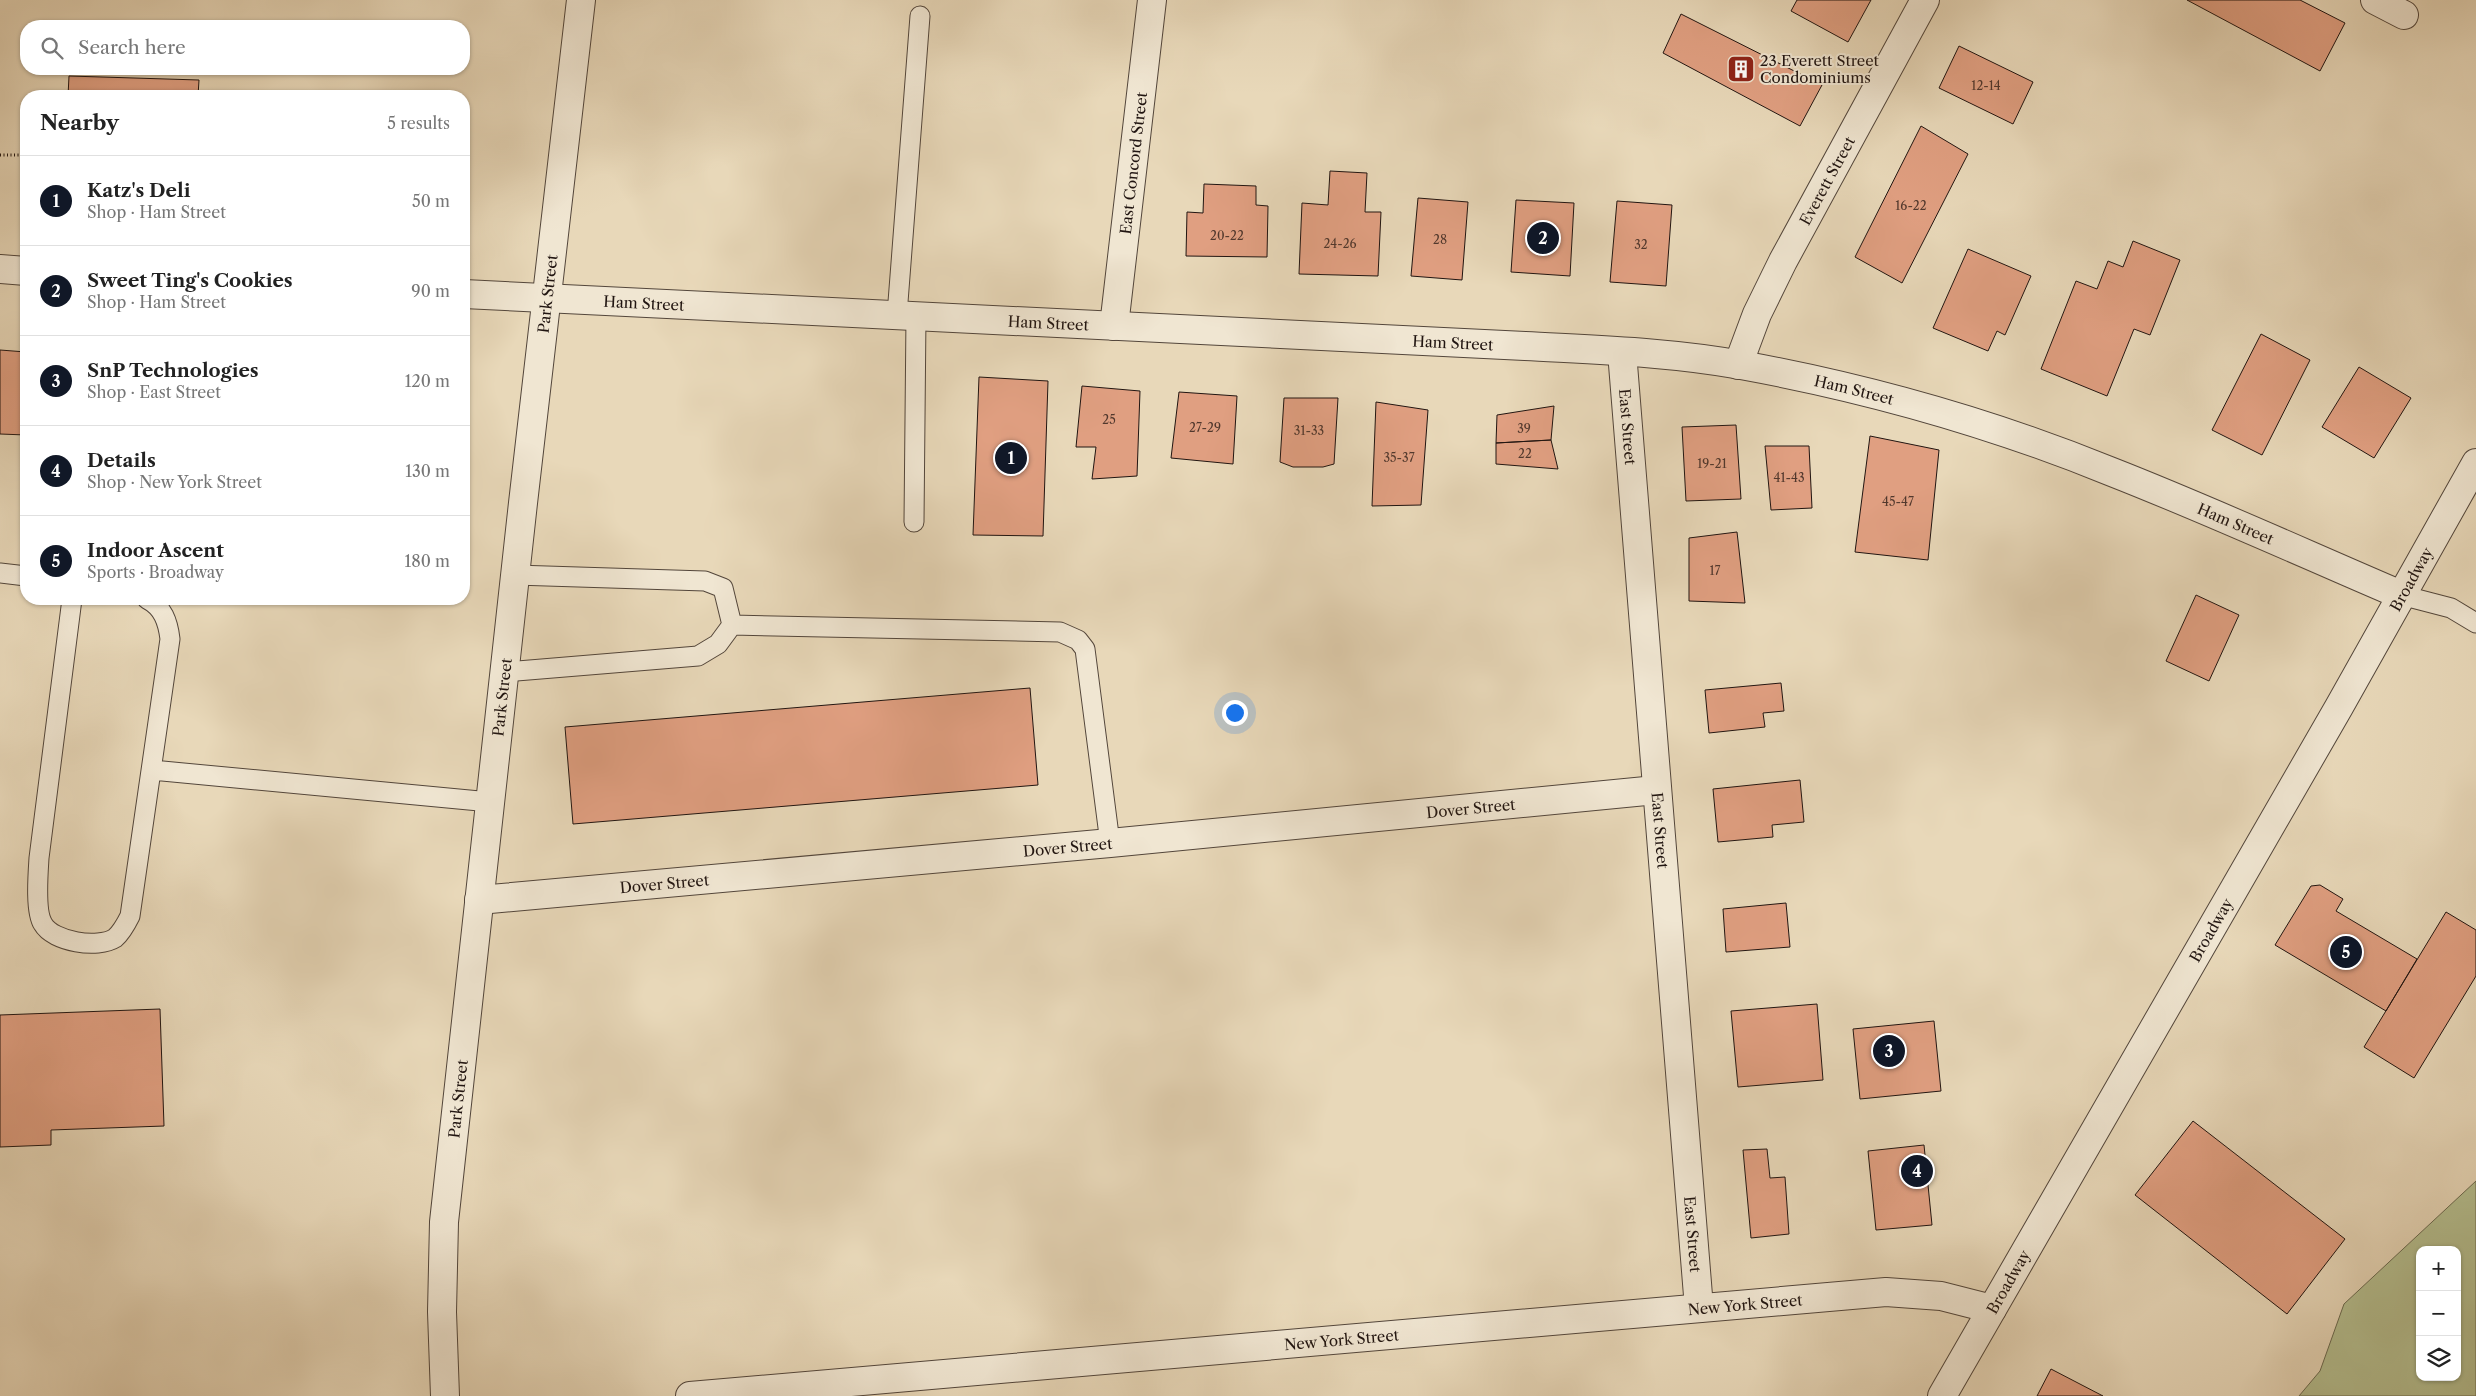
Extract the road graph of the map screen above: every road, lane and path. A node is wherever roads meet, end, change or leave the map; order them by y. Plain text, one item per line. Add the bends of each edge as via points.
1 (581, 0) edge
2 (1152, 0) edge
3 (1925, 0) edge
4 (2375, 0) edge
5 (2404, 15) dead end
6 (920, 16) dead end
7 (0, 154) edge
8 (20, 155) edge
9 (0, 269) edge
10 (20, 271) edge
11 (470, 294) edge
12 (546, 298) junction
13 (906, 316) junction
14 (1114, 326) junction
15 (1622, 352) junction
16 (1738, 364) junction
17 (2476, 464) edge
18 (914, 522) dead end
19 (0, 573) edge
20 (20, 575) edge
21 (515, 575) junction
22 (2401, 595) junction
23 (71, 605) edge
24 (157, 605) edge
25 (2476, 622) edge
26 (732, 624) junction
27 (504, 672) junction
28 (152, 770) junction
29 (1656, 790) junction
30 (490, 802) junction
31 (1110, 843) junction
32 (479, 900) junction
33 (1699, 1308) junction
34 (1992, 1309) junction
35 (445, 1396) edge
36 (690, 1396) edge
37 (1942, 1396) edge

1 - 12 street, Park Street
2 - 14 street, East Concord Street
3 - 16 street, Everett Street via 1783,261 1757,314
4 - 5 street
6 - 13 lane
7 - 8 path
9 - 10 street
11 - 12 street, Ham Street
12 - 13 street, Ham Street
12 - 21 street, Park Street
13 - 14 street, Ham Street
13 - 18 lane
14 - 15 street, Ham Street
15 - 16 street, Ham Street
15 - 29 street, East Street
16 - 22 street, Ham Street via 1815,380 1936,412 2031,442 2112,472
17 - 22 street, Broadway
19 - 20 lane
21 - 26 lane via 705,581 723,588
21 - 27 street, Park Street
22 - 25 lane via 2451,608
22 - 34 street, Broadway
23 - 28 lane via 39,858 38,894 42,924 54,935 71,942 94,942 114,939 123,930 130,916
24 - 28 lane via 168,621 170,639
26 - 27 lane via 718,644 698,656
26 - 31 lane via 1060,632 1078,640 1085,648 1089,670
27 - 30 street, Park Street
28 - 30 lane
29 - 31 street, Dover Street
29 - 33 street, East Street
30 - 32 street, Park Street
31 - 32 street, Dover Street
32 - 35 street, Park Street via 444,1222 442,1312
33 - 34 street, New York Street via 1886,1292 1941,1296
33 - 36 street, New York Street
34 - 37 street, Broadway

